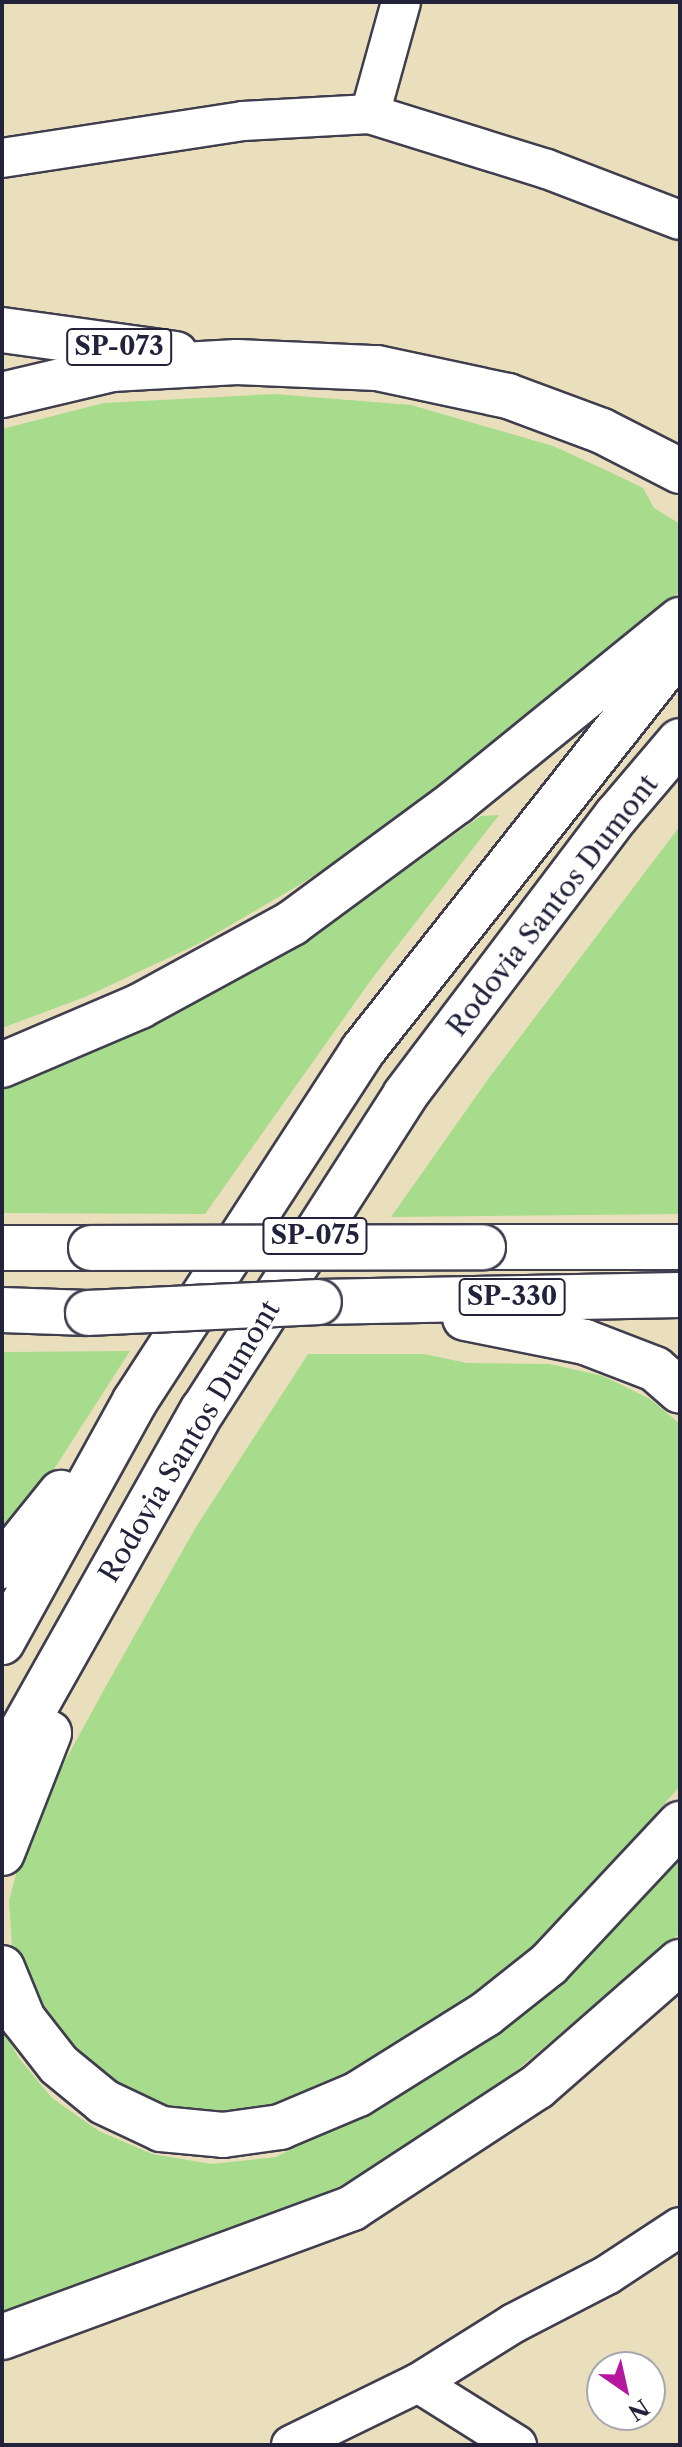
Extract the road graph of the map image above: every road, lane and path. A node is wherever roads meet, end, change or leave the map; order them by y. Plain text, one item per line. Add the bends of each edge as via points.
1 (401, 2) edge
2 (370, 114) junction
3 (2, 158) edge
4 (680, 220) edge
5 (2, 330) edge
6 (237, 362) junction
7 (2, 395) edge
8 (680, 471) edge
9 (680, 620) edge
10 (680, 649) edge
11 (680, 741) edge
12 (2, 1065) edge
13 (680, 1247) edge
14 (2, 1248) edge
15 (680, 1295) edge
16 (331, 1301) junction
17 (2, 1310) edge
18 (72, 1313) junction
19 (2, 1321) edge
20 (680, 1391) edge
21 (135, 1401) junction
22 (162, 1485) junction
23 (2, 1566) edge
24 (2, 1642) edge
25 (2, 1766) edge
26 (680, 1824) edge
27 (2, 1853) edge
28 (680, 1962) edge
29 (2, 1968) edge
30 (680, 2001) edge
31 (352, 2208) junction
32 (680, 2227) edge
33 (2, 2337) edge
34 (418, 2383) junction
35 (291, 2445) edge
36 (517, 2445) edge

1 - 2 street
2 - 3 street via 243,121
2 - 4 street via 547,169
5 - 6 main road, SP-073
6 - 7 main road via 112,369
6 - 8 main road via 377,368 446,380 508,396 602,431
9 - 12 main road via 456,802 292,923 140,1006
10 - 21 main road, Rodovia Santos Dumont / SP-075 via 363,1050
11 - 22 main road, Rodovia Santos Dumont / SP-075 via 617,815 405,1095 203,1410
13 - 14 main road, SP-330, bridge
15 - 16 main road, SP-330
16 - 18 main road, SP-330, bridge
16 - 20 main road via 500,1323 585,1342 655,1369
17 - 18 main road, SP-330
18 - 19 main road
21 - 23 main road
21 - 24 main road, Rodovia Santos Dumont / SP-075
22 - 25 main road, Rodovia Santos Dumont / SP-075 via 81,1619
22 - 27 main road via 26,1782
26 - 29 main road via 559,1955 486,2014 358,2094 280,2127 223,2135 161,2129 104,2102 59,2065 23,2019
28 - 31 main road via 537,2087
30 - 31 main road via 605,2067 510,2136
31 - 33 main road
32 - 34 street
34 - 35 street
34 - 36 street

